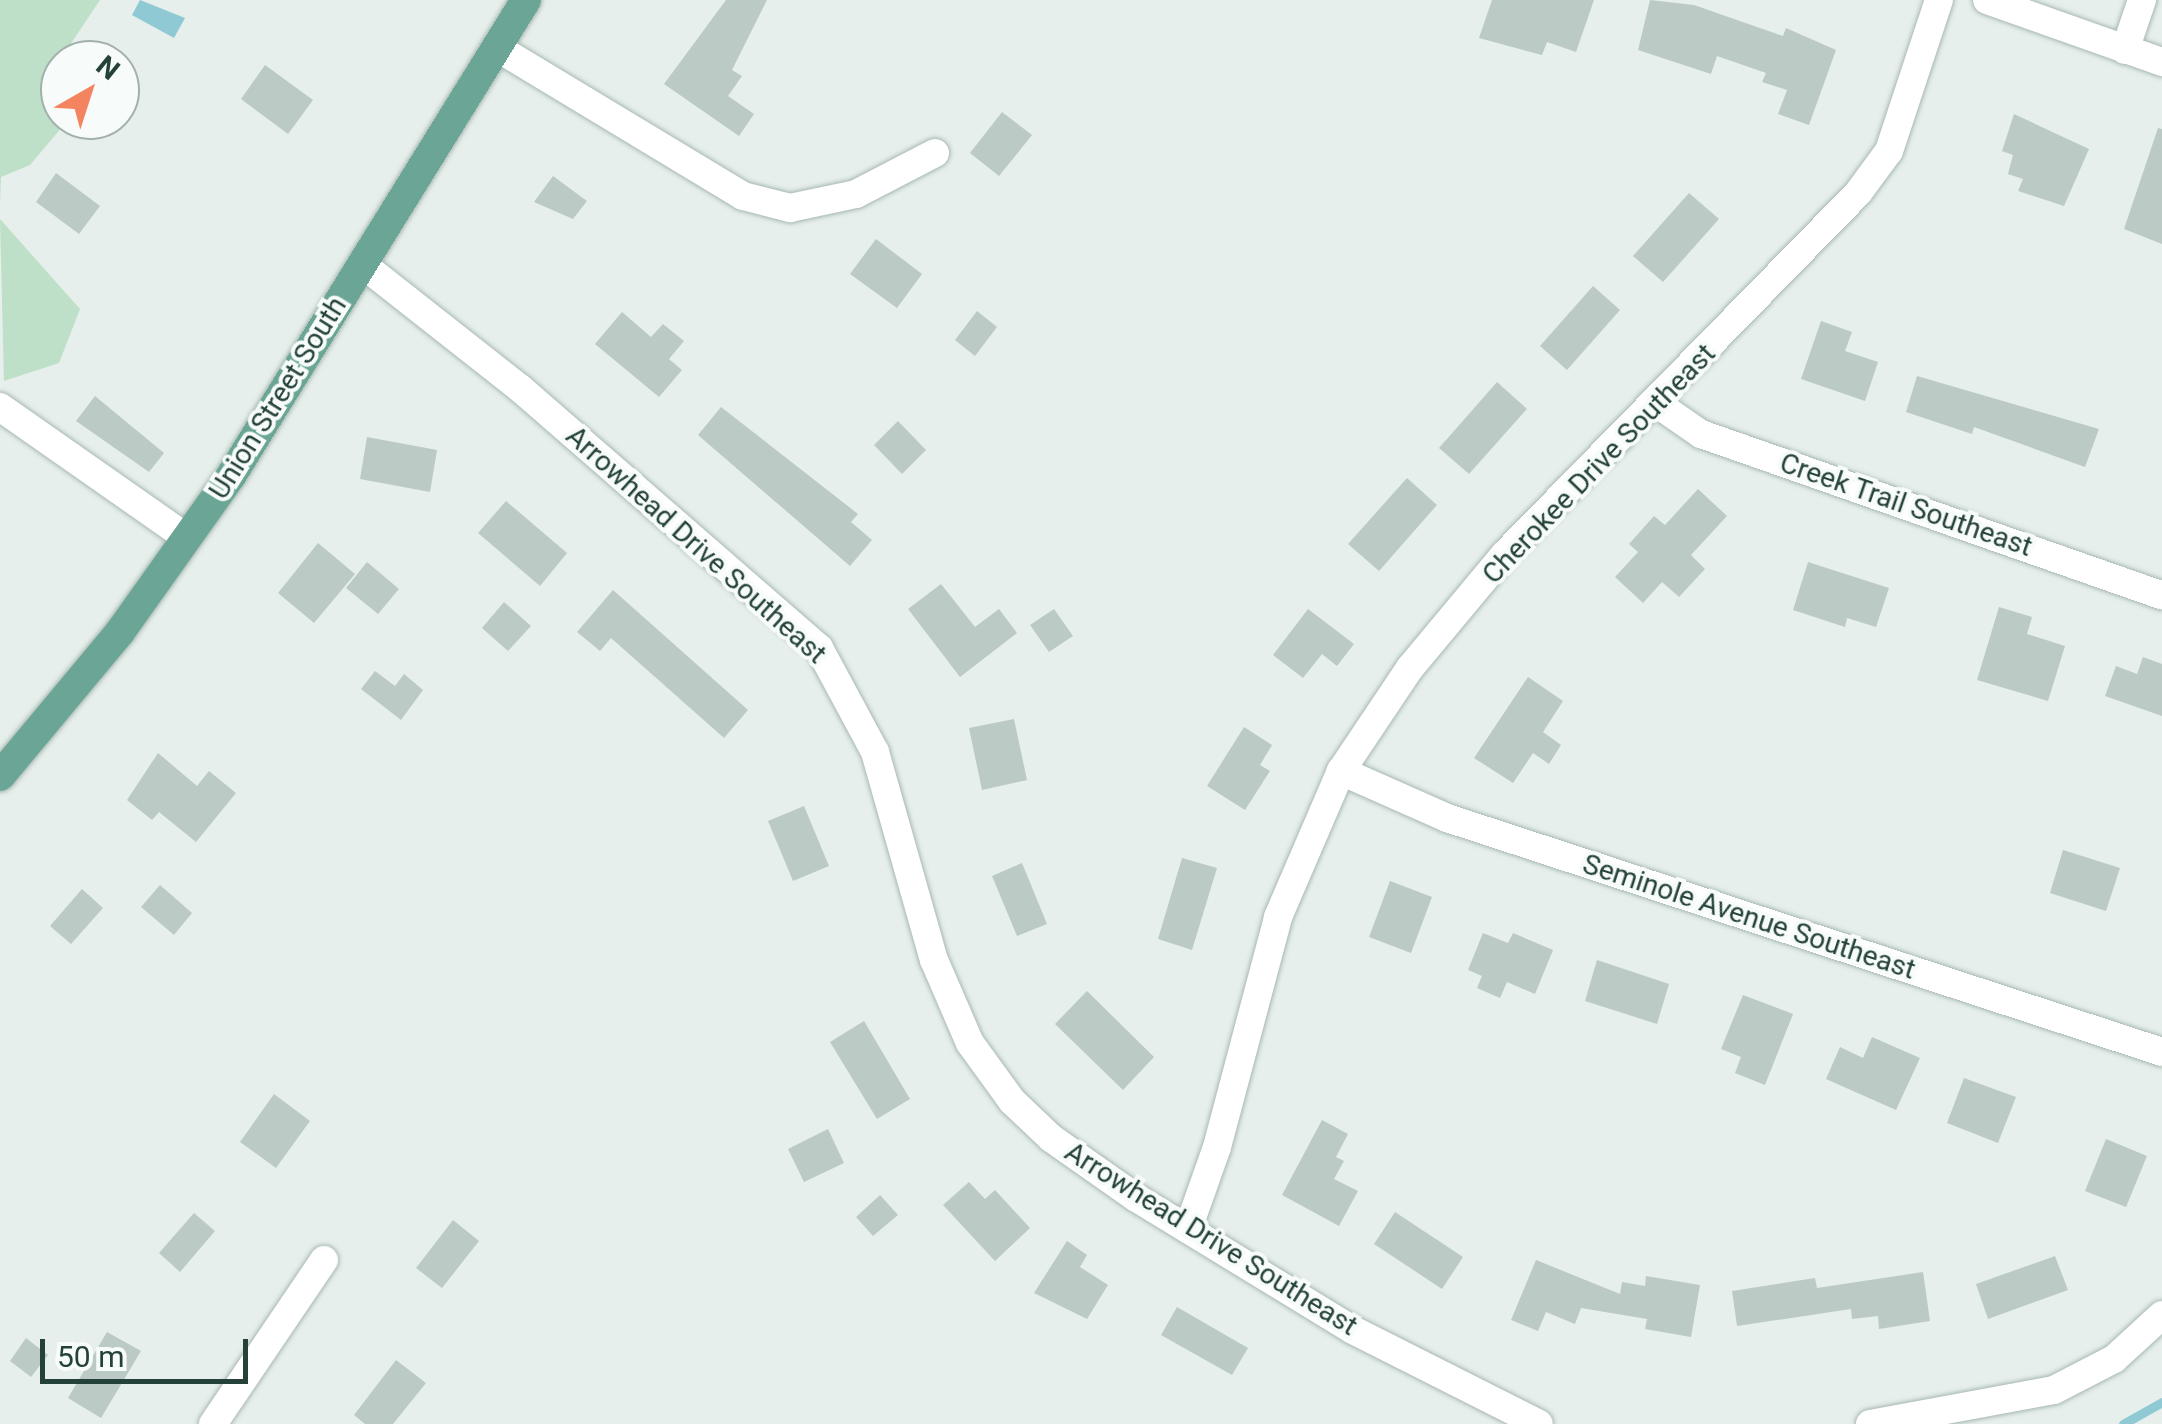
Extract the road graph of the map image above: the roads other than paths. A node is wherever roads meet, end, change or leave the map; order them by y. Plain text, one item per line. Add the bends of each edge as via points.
1 (526, 0) edge
2 (1939, 0) edge
3 (1986, 0) edge
4 (2142, 0) edge
5 (496, 47) junction
6 (2125, 50) junction
7 (2162, 62) edge
8 (935, 152) dead end
9 (362, 264) junction
10 (1656, 403) junction
11 (0, 407) edge
12 (188, 538) junction
13 (2162, 595) edge
14 (1342, 771) junction
15 (0, 776) edge
16 (2162, 1052) edge
17 (1188, 1229) junction
18 (324, 1260) dead end
19 (2162, 1316) edge
20 (213, 1424) edge
21 (1539, 1424) edge
22 (1870, 1424) edge

1 - 5 main road, Union Street South
2 - 10 street, Cherokee Drive Southeast via 1889,151 1858,193
3 - 6 street
4 - 6 street
5 - 8 street via 744,196 790,208 856,194
5 - 9 main road, Union Street South
6 - 7 street
9 - 12 main road, Union Street South
9 - 17 street, Arrowhead Drive Southeast via 507,376 820,648 874,752 934,960 970,1043 1050,1138
10 - 13 street, Creek Trail Southeast via 1702,434
10 - 14 street, Cherokee Drive Southeast via 1506,554 1410,668
11 - 12 street
12 - 15 main road, Union Street South
14 - 16 street, Seminole Avenue Southeast via 1447,818
14 - 17 street, Cherokee Drive Southeast via 1278,918
17 - 21 street, Arrowhead Drive Southeast via 1353,1330
18 - 20 street
19 - 22 street via 2114,1359 2054,1390

